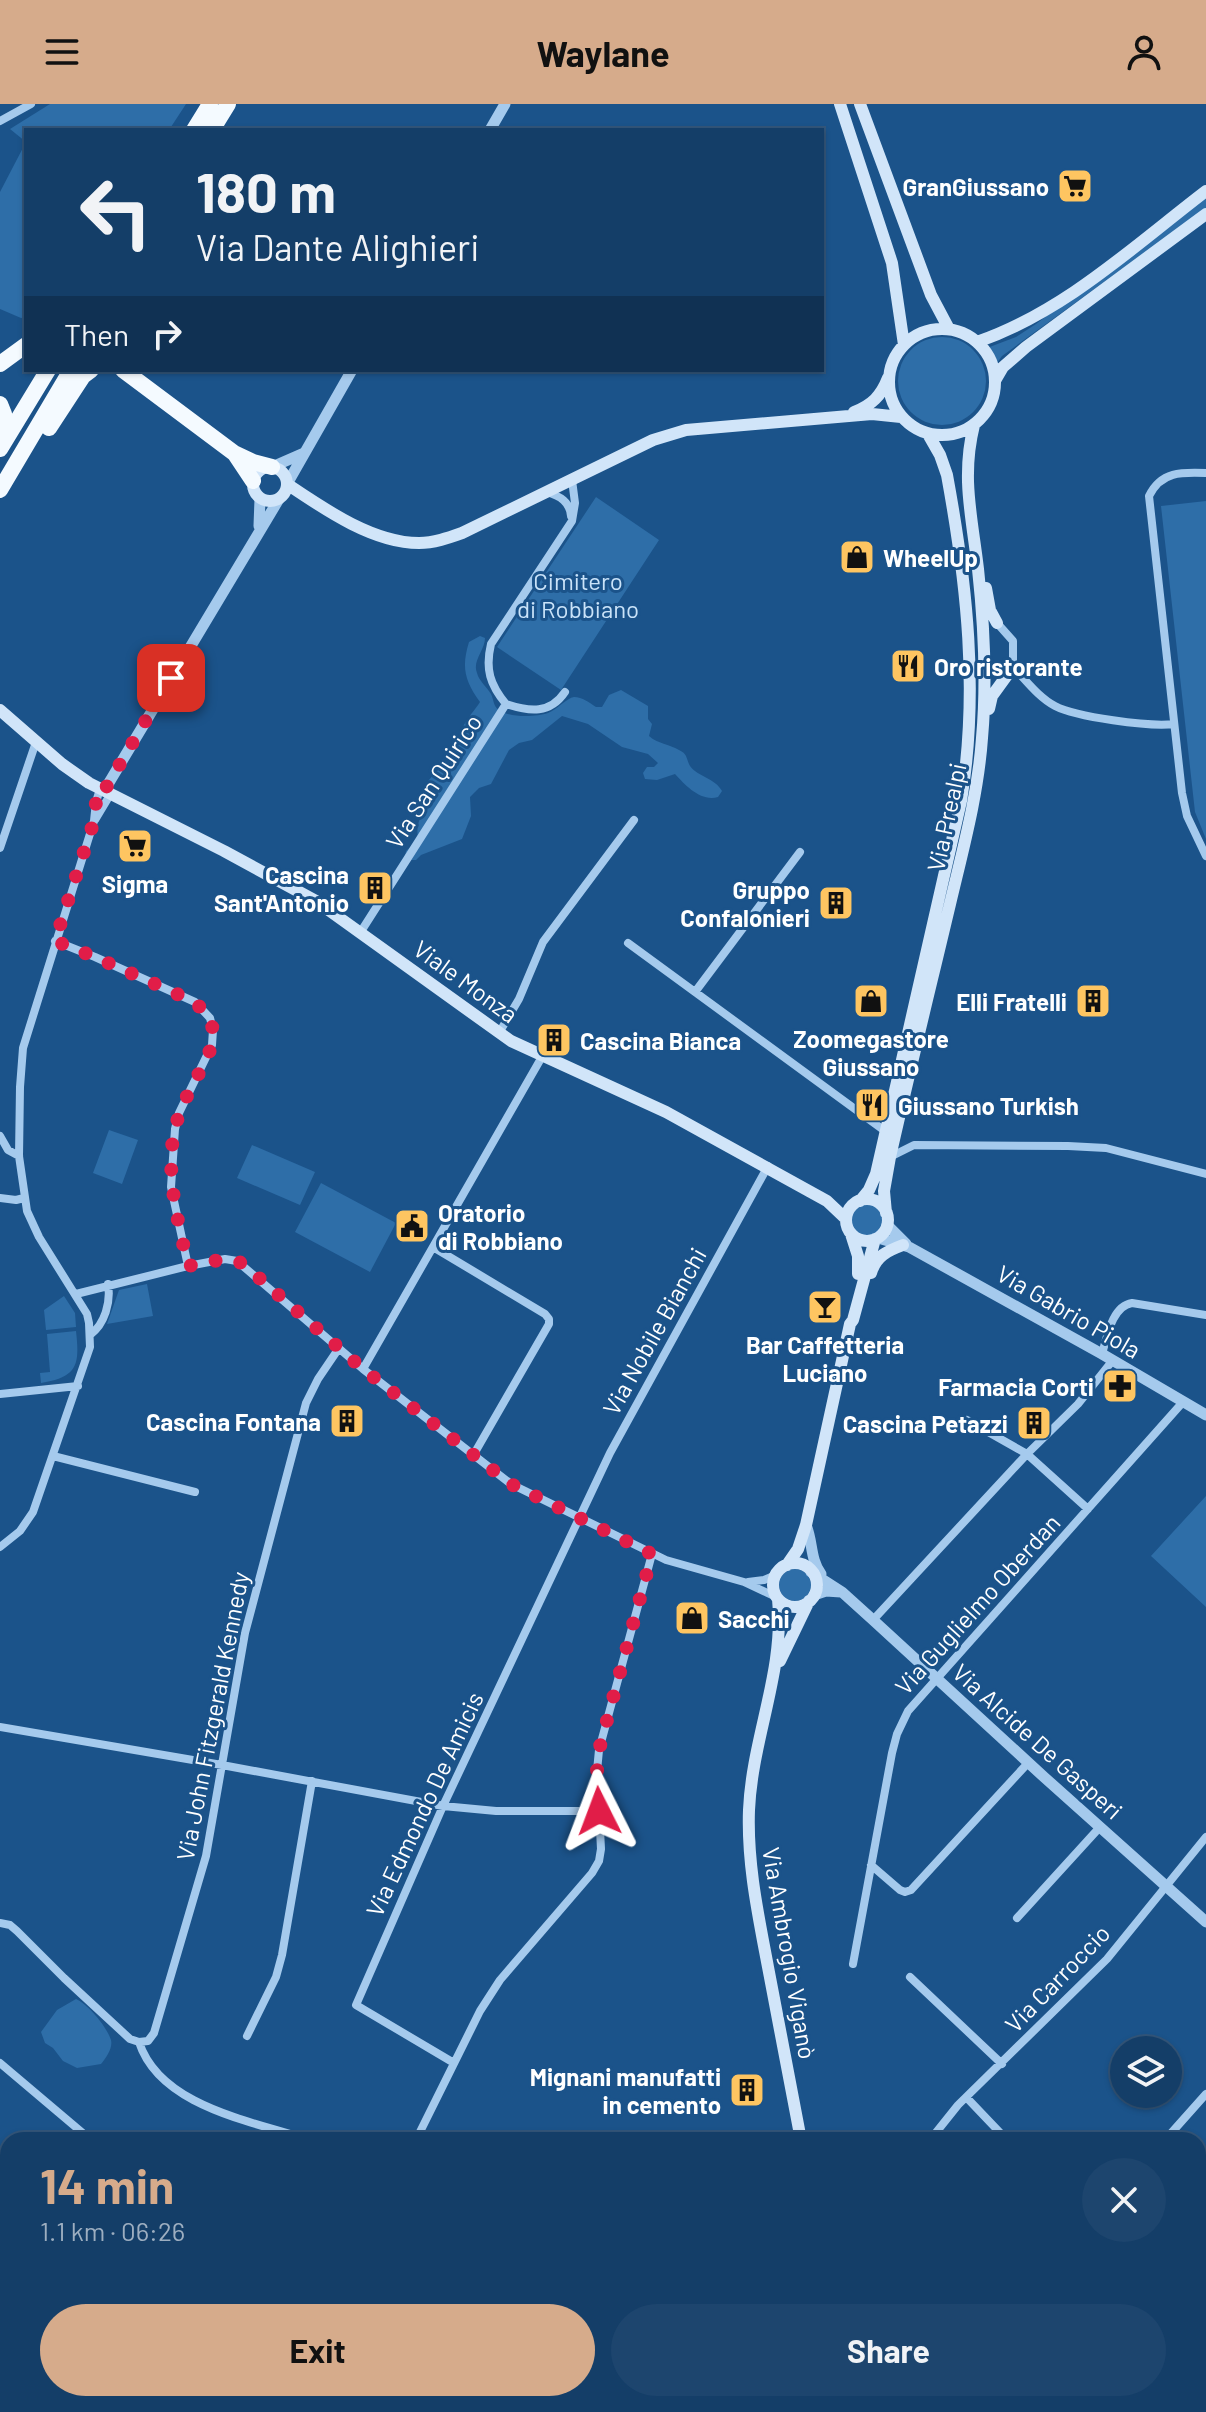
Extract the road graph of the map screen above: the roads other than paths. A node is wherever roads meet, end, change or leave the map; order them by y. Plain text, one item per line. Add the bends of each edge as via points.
1 (31, 104) edge
2 (210, 104) edge
3 (228, 104) edge
4 (505, 104) edge
5 (840, 104) edge
6 (860, 104) edge
7 (870, 104) edge
8 (0, 121) edge
9 (195, 128) edge
10 (213, 128) edge
11 (491, 128) edge
12 (880, 158) junction
13 (1206, 191) edge
14 (1206, 214) edge
15 (949, 329) junction
16 (977, 342) junction
17 (904, 345) junction
18 (24, 346) edge
19 (0, 364) edge
20 (47, 372) edge
21 (70, 372) edge
22 (88, 372) edge
23 (123, 372) edge
24 (351, 372) edge
25 (889, 375) junction
26 (996, 379) junction
27 (0, 404) edge
28 (840, 416) junction
29 (901, 417) junction
30 (974, 425) junction
31 (0, 427) edge
32 (928, 434) junction
33 (0, 449) edge
34 (234, 453) junction
35 (305, 453) junction
36 (15, 464) junction
37 (272, 467) junction
38 (1206, 473) edge
39 (572, 480) junction
40 (253, 481) junction
41 (0, 490) edge
42 (547, 492) junction
43 (283, 493) junction
44 (260, 499) junction
45 (572, 521) junction
46 (259, 531) junction
47 (978, 571) junction
48 (997, 623) joint
49 (1013, 667) junction
50 (565, 692) dead end
51 (506, 704) junction
52 (0, 710) edge
53 (1174, 724) junction
54 (983, 735) junction
55 (36, 742) junction
56 (101, 789) junction
57 (634, 820) dead end
58 (0, 848) edge
59 (800, 852) dead end
60 (1206, 856) edge
61 (360, 933) junction
62 (55, 941) junction
63 (628, 943) dead end
64 (695, 992) junction
65 (499, 1033) junction
66 (543, 1055) junction
67 (890, 1132) junction
68 (0, 1136) edge
69 (914, 1145) junction
70 (19, 1156) junction
71 (890, 1157) junction
72 (768, 1166) junction
73 (1206, 1174) edge
74 (0, 1198) edge
75 (24, 1198) junction
76 (827, 1201) junction
77 (857, 1202) junction
78 (846, 1219) junction
79 (886, 1219) junction
80 (851, 1234) junction
81 (876, 1238) junction
82 (906, 1246) junction
83 (433, 1247) junction
84 (188, 1266) junction
85 (108, 1284) junction
86 (76, 1294) junction
87 (1206, 1315) edge
88 (853, 1318) junction
89 (90, 1335) junction
90 (339, 1348) junction
91 (1107, 1357) junction
92 (363, 1369) junction
93 (78, 1386) junction
94 (0, 1394) edge
95 (1183, 1402) junction
96 (1206, 1415) edge
97 (967, 1420) dead end
98 (474, 1454) junction
99 (1027, 1454) junction
100 (53, 1456) junction
101 (195, 1492) dead end
102 (1088, 1509) junction
103 (579, 1517) junction
104 (806, 1525) junction
105 (0, 1547) edge
106 (652, 1554) junction
107 (787, 1565) junction
108 (809, 1569) junction
109 (776, 1575) junction
110 (826, 1581) junction
111 (744, 1582) junction
112 (842, 1592) junction
113 (777, 1598) junction
114 (812, 1598) junction
115 (873, 1620) junction
116 (773, 1679) junction
117 (937, 1679) junction
118 (0, 1727) edge
119 (1028, 1763) junction
120 (222, 1765) junction
121 (312, 1781) junction
122 (443, 1806) junction
123 (599, 1811) junction
124 (1100, 1827) junction
125 (1206, 1837) edge
126 (871, 1865) junction
127 (1166, 1887) junction
128 (1017, 1918) dead end
129 (1206, 1922) edge
130 (0, 1923) edge
131 (853, 1964) dead end
132 (910, 1977) dead end
133 (247, 2036) dead end
134 (139, 2042) junction
135 (0, 2063) edge
136 (454, 2063) junction
137 (1002, 2064) junction
138 (1206, 2094) edge
139 (967, 2098) junction
140 (82, 2132) edge
141 (284, 2132) edge
142 (420, 2132) edge
143 (799, 2132) edge
144 (936, 2132) edge
145 (999, 2132) edge
146 (1172, 2132) edge

1 - 8 street
2 - 9 highway
3 - 10 highway
4 - 11 street
5 - 17 main road via 892,263
6 - 12 main road
7 - 12 main road
12 - 15 main road
13 - 16 main road via 1081,287 1033,318
14 - 26 main road via 1026,347
15 - 16 main road
15 - 17 main road via 932,329
16 - 26 main road via 990,358
17 - 25 main road
18 - 19 highway
20 - 33 highway
21 - 36 highway
22 - 36 highway via 36,447
23 - 34 highway
24 - 35 street
25 - 28 main road via 875,402
25 - 29 main road via 891,398
26 - 30 main road via 993,400
27 - 31 highway
28 - 29 main road
28 - 39 main road via 686,430 653,440
29 - 32 main road
30 - 32 main road via 960,433
30 - 47 main road, Via Prealpi via 966,474
32 - 67 main road, Via Prealpi via 947,475 967,608 968,756
34 - 37 highway
34 - 40 highway
35 - 37 street
35 - 43 street
36 - 41 highway
37 - 40 main road via 260,470
37 - 43 main road via 285,474
38 - 53 street via 1173,474 1149,496
39 - 42 main road
39 - 45 street
40 - 44 main road
42 - 43 main road via 462,533 420,543 371,534 307,497
42 - 45 street via 566,503
43 - 44 main road via 269,501
43 - 46 street
44 - 46 street
45 - 51 street, Via San Quirico via 491,644 488,676
46 - 56 street
47 - 48 main road
47 - 54 main road, Via Prealpi
48 - 49 street via 1013,641
49 - 53 street via 1048,702 1066,711 1145,725
49 - 54 main road via 992,696
50 - 51 street via 542,710
51 - 61 street, Via San Quirico
52 - 55 main road, Viale Monza
53 - 60 street via 1187,816
54 - 67 main road, Via Prealpi via 966,841
55 - 56 main road, Viale Monza
55 - 58 street
56 - 61 main road, Viale Monza via 316,901
56 - 62 street via 100,814
57 - 65 street via 543,942
59 - 64 street
61 - 65 main road, Viale Monza
62 - 70 street via 22,1056
62 - 84 street via 195,1002 210,1018 212,1045 174,1132 171,1187
63 - 64 street
64 - 67 street
65 - 66 main road, Viale Monza
66 - 72 main road, Viale Monza
66 - 83 street
67 - 69 street
67 - 71 main road, Via Prealpi
67 - 77 main road, Via Prealpi via 869,1190
68 - 70 street
69 - 71 street
69 - 73 street via 1106,1148
70 - 75 street
71 - 79 main road, Via Prealpi
72 - 76 main road, Viale Monza
72 - 103 street, Via Nobile Bianchi
74 - 75 street
75 - 86 street via 39,1237
76 - 77 main road, Viale Monza
76 - 78 main road, Viale Monza
77 - 78 main road
77 - 79 main road via 875,1202
78 - 80 main road
79 - 81 main road
79 - 82 street, Via Gabrio Piola
80 - 81 main road via 863,1241
80 - 88 main road via 859,1266 848,1319
81 - 82 street, Via Gabrio Piola
81 - 88 main road
82 - 88 main road via 884,1253 874,1263
82 - 91 street, Via Gabrio Piola
83 - 92 street
83 - 98 street via 549,1319
84 - 85 street
84 - 90 street via 225,1259 242,1263
85 - 86 street
85 - 89 street via 106,1309
86 - 89 street
87 - 91 street via 1132,1303 1122,1306 1114,1319
88 - 104 main road
89 - 93 street
90 - 92 street
90 - 120 street, Via John Fitzgerald Kennedy via 306,1403 245,1633
91 - 95 street, Via Gabrio Piola
91 - 99 street via 1078,1404
92 - 98 street
93 - 94 street
93 - 100 street
95 - 96 street, Via Gabrio Piola
95 - 102 street, Via Guglielmo Oberdan
97 - 99 street
98 - 103 street via 511,1484
99 - 102 street
99 - 115 street
100 - 101 street
100 - 105 street via 27,1524
102 - 117 street, Via Guglielmo Oberdan
103 - 106 street
103 - 122 street, Via Edmondo De Amicis
104 - 107 main road
104 - 108 main road via 803,1552
104 - 110 street via 815,1565
106 - 111 street
106 - 123 street via 599,1750
107 - 108 main road
107 - 109 main road
108 - 110 street, Via Alcide De Gasperi
108 - 114 main road via 816,1583
109 - 111 street
109 - 113 main road
110 - 112 street, Via Alcide De Gasperi
111 - 113 street
112 - 114 street via 826,1591
112 - 115 street, Via Alcide De Gasperi
113 - 114 main road via 790,1606
113 - 116 main road, Via Ambrogio Viganò via 780,1632
114 - 116 main road, Via Ambrogio Viganò
115 - 117 street, Via Alcide De Gasperi
116 - 143 main road, Via Ambrogio Viganò via 751,1790 750,1865
117 - 119 street, Via Alcide De Gasperi
117 - 126 street, Via Guglielmo Oberdan via 908,1711 897,1734
118 - 120 street
119 - 124 street, Via Alcide De Gasperi
119 - 126 street via 914,1888 902,1892
120 - 121 street
120 - 134 street, Via John Fitzgerald Kennedy via 206,1856 154,2033
121 - 122 street
121 - 133 street via 282,1955
122 - 123 street
122 - 136 street, Via Edmondo De Amicis via 356,2005
123 - 136 street via 601,1849 596,1867 505,1973
124 - 127 street, Via Alcide De Gasperi
124 - 128 street
125 - 127 street, Via Carroccio
126 - 131 street, Via Guglielmo Oberdan
127 - 129 street, Via Alcide De Gasperi
127 - 137 street, Via Carroccio via 1107,1959
130 - 134 street via 10,1925
132 - 137 street
134 - 141 street via 157,2072 185,2097
135 - 140 street
136 - 142 street
137 - 139 street, Via Carroccio
138 - 146 street
139 - 144 street, Via Carroccio
139 - 145 street

